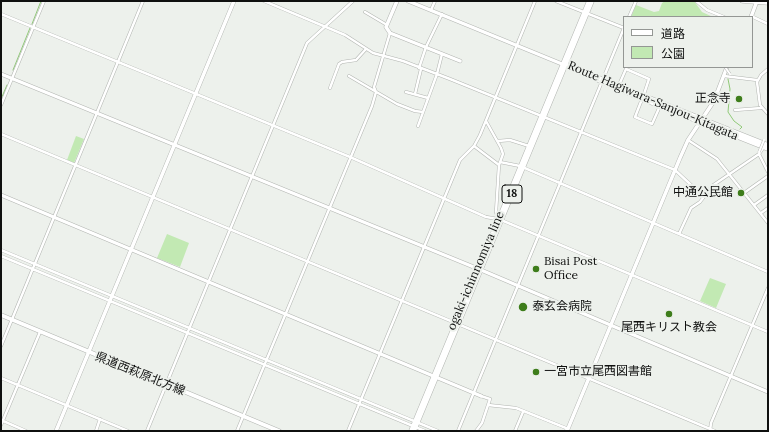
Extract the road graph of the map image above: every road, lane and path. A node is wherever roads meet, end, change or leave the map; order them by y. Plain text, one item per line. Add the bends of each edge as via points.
1 (44, 1) edge
2 (143, 1) edge
3 (234, 1) edge
4 (264, 1) edge
5 (353, 1) edge
6 (397, 1) edge
7 (408, 1) edge
8 (435, 1) edge
9 (535, 1) edge
10 (556, 1) edge
11 (589, 1) edge
12 (592, 1) edge
13 (636, 1) edge
14 (696, 1) edge
15 (742, 1) edge
16 (757, 2) edge
17 (768, 3) edge
18 (431, 10) junction
19 (365, 12) dead end
20 (585, 13) junction
21 (1, 14) edge
22 (442, 14) junction
23 (629, 16) edge
24 (722, 16) edge
25 (751, 16) edge
26 (753, 18) edge
27 (768, 24) edge
28 (387, 25) junction
29 (324, 26) junction
30 (33, 27) junction
31 (623, 28) edge
32 (623, 30) edge
33 (390, 33) junction
34 (517, 46) junction
35 (426, 48) junction
36 (366, 49) junction
37 (442, 54) junction
38 (383, 56) junction
39 (460, 61) dead end
40 (118, 62) junction
41 (565, 65) junction
42 (420, 68) junction
43 (726, 68) edge
44 (727, 68) edge
45 (768, 69) edge
46 (1, 74) edge
47 (438, 74) junction
48 (730, 74) dead end
49 (349, 76) dead end
50 (724, 76) junction
51 (12, 79) junction
52 (602, 80) junction
53 (758, 80) junction
54 (619, 85) junction
55 (330, 88) dead end
56 (376, 90) junction
57 (406, 92) dead end
58 (196, 94) junction
59 (415, 94) junction
60 (644, 94) junction
61 (495, 97) junction
62 (428, 98) junction
63 (642, 99) junction
64 (1, 105) edge
65 (660, 106) junction
66 (761, 108) junction
67 (735, 110) dead end
68 (423, 112) junction
69 (97, 113) junction
70 (768, 114) edge
71 (542, 116) junction
72 (702, 120) junction
73 (486, 121) junction
74 (273, 126) junction
75 (418, 126) dead end
76 (581, 133) junction
77 (1, 134) edge
78 (688, 140) junction
79 (764, 140) dead end
80 (498, 141) junction
81 (174, 145) junction
82 (768, 145) edge
83 (474, 146) junction
84 (529, 146) junction
85 (763, 148) junction
86 (768, 150) edge
87 (759, 153) junction
88 (350, 157) junction
89 (500, 164) junction
90 (75, 165) junction
91 (522, 168) junction
92 (675, 170) junction
93 (768, 172) edge
94 (730, 174) junction
95 (768, 176) edge
96 (252, 177) junction
97 (560, 185) junction
98 (744, 193) junction
99 (1, 195) edge
100 (768, 195) edge
101 (153, 197) junction
102 (444, 197) junction
103 (704, 197) junction
104 (754, 205) junction
105 (329, 208) junction
106 (768, 208) edge
107 (761, 213) junction
108 (54, 217) junction
109 (500, 220) junction
110 (653, 222) junction
111 (768, 223) edge
112 (230, 229) junction
113 (679, 234) junction
114 (539, 235) junction
115 (424, 247) junction
116 (131, 249) junction
117 (1, 250) edge
118 (1, 256) edge
119 (307, 262) junction
120 (35, 264) junction
121 (33, 269) junction
122 (479, 269) junction
123 (768, 272) edge
124 (632, 274) junction
125 (209, 281) junction
126 (518, 285) junction
127 (768, 288) edge
128 (112, 295) junction
129 (110, 301) junction
130 (402, 301) junction
131 (286, 314) junction
132 (1, 315) edge
133 (12, 320) junction
134 (456, 324) junction
135 (753, 325) junction
136 (611, 326) junction
137 (190, 328) junction
138 (40, 332) junction
139 (768, 332) edge
140 (187, 333) junction
141 (495, 340) junction
142 (1, 346) edge
143 (89, 352) junction
144 (380, 353) junction
145 (266, 360) junction
146 (264, 365) junction
147 (731, 376) junction
148 (434, 377) junction
149 (1, 378) edge
150 (589, 379) junction
151 (166, 384) junction
152 (17, 385) junction
153 (768, 392) edge
154 (473, 393) junction
155 (481, 396) joint
156 (361, 399) junction
157 (359, 404) junction
158 (488, 405) junction
159 (67, 406) junction
160 (523, 412) junction
161 (243, 416) junction
162 (100, 420) junction
163 (2, 421) edge
164 (416, 422) junction
165 (1, 425) edge
166 (414, 428) edge
167 (710, 430) edge
168 (26, 431) edge
169 (56, 431) edge
170 (96, 431) edge
171 (128, 431) edge
172 (147, 431) edge
173 (237, 431) edge
174 (279, 431) edge
175 (348, 431) edge
176 (410, 431) edge
177 (425, 431) edge
178 (438, 431) edge
179 (458, 431) edge
180 (476, 431) edge
181 (516, 431) edge
182 (567, 431) edge
183 (715, 431) edge

1 - 30 street
2 - 40 street
3 - 58 street
4 - 29 street
5 - 29 street
6 - 28 street
7 - 18 street
8 - 18 street
9 - 34 street
10 - 20 street
11 - 20 main road, ogaki-ichinnomiya line / 18
12 - 20 main road, ogaki-ichinnomiya line / 18
13 - 23 street
14 - 24 street
15 - 16 street
16 - 17 street
16 - 25 street
18 - 22 street
19 - 28 street
20 - 31 street
20 - 41 main road, ogaki-ichinnomiya line / 18
21 - 30 street
22 - 34 street
22 - 35 street
26 - 27 street
28 - 33 street
29 - 36 street via 345,35
29 - 74 street via 307,42
30 - 40 street
30 - 51 street
32 - 52 street
33 - 35 street
33 - 38 street
34 - 41 street
34 - 61 street
35 - 37 street
35 - 42 street
36 - 38 street
36 - 55 street via 356,60 339,64
37 - 39 street
37 - 47 street
38 - 42 street
38 - 56 street via 374,87
40 - 58 street
40 - 69 street
41 - 52 main road, Route Hagiwara-Sanjou-Kitagata
41 - 71 main road, ogaki-ichinnomiya line / 18
42 - 47 street
42 - 59 street
43 - 50 street
44 - 48 street, bridge
45 - 53 street
46 - 51 street
47 - 61 street
47 - 62 street
49 - 56 street
50 - 53 street
50 - 72 street via 714,101
51 - 64 street
51 - 69 street
52 - 54 main road, Route Hagiwara-Sanjou-Kitagata
52 - 63 main road, Route Hagiwara-Sanjou-Kitagata
52 - 76 street
53 - 66 street
54 - 60 main road, Route Hagiwara-Sanjou-Kitagata
54 - 60 street via 626,69 649,79
56 - 68 street via 407,108
56 - 88 street via 372,106
57 - 59 street
58 - 74 street
58 - 81 street
59 - 62 street
60 - 72 main road, Route Hagiwara-Sanjou-Kitagata
61 - 71 street
61 - 73 street
62 - 68 street
63 - 65 main road, Route Hagiwara-Sanjou-Kitagata
63 - 65 street via 635,117 652,124
65 - 72 main road, Route Hagiwara-Sanjou-Kitagata
66 - 67 street
66 - 70 street
68 - 75 street
69 - 81 street
69 - 90 street
71 - 76 street
71 - 84 main road, ogaki-ichinnomiya line / 18
71 - 91 main road, ogaki-ichinnomiya line / 18
72 - 78 street
72 - 82 main road, Route Hagiwara-Sanjou-Kitagata
72 - 85 main road, Route Hagiwara-Sanjou-Kitagata
73 - 80 street
73 - 83 street
74 - 88 street
74 - 96 street
76 - 92 street
76 - 97 street
77 - 90 street
78 - 92 street
78 - 94 street via 711,154
79 - 87 street, bridge
80 - 84 street via 510,140
80 - 89 street via 503,154
81 - 96 street
81 - 101 street
83 - 89 street
83 - 102 street via 460,160
84 - 91 main road, ogaki-ichinnomiya line / 18
85 - 86 main road, Route Hagiwara-Sanjou-Kitagata
85 - 87 street
87 - 93 street
87 - 94 street
88 - 102 street
88 - 105 street
89 - 91 street
89 - 109 street via 496,212
90 - 101 street
90 - 108 street
91 - 97 street
91 - 109 main road, ogaki-ichinnomiya line / 18
92 - 103 street
92 - 110 street
94 - 98 street
94 - 103 street via 712,186
95 - 98 street
96 - 105 street
96 - 112 street
97 - 110 street
97 - 114 street
98 - 104 street
99 - 108 street
100 - 104 street
101 - 112 street
101 - 116 street
102 - 109 street via 486,217
102 - 115 street
103 - 113 street via 690,208
104 - 107 street
105 - 115 street
105 - 119 street
106 - 107 street
107 - 111 street
108 - 116 street
108 - 120 street
109 - 114 street
109 - 122 main road, ogaki-ichinnomiya line / 18
110 - 113 street
110 - 124 street
112 - 119 street
112 - 125 street
113 - 123 street
114 - 124 street
114 - 126 street
115 - 122 street
115 - 130 street
116 - 125 street
116 - 128 street
117 - 120 street
118 - 121 street
119 - 130 street
119 - 131 street
120 - 121 street
120 - 128 street
121 - 129 street
121 - 133 street
122 - 126 street
122 - 134 main road, ogaki-ichinnomiya line / 18
124 - 135 street
124 - 136 street
125 - 131 street
125 - 137 street
126 - 136 street
126 - 141 street
127 - 135 street
128 - 129 street
128 - 137 street
129 - 140 street
129 - 143 street
130 - 134 street
130 - 144 street
131 - 144 street
131 - 145 street
132 - 133 main road, 県道西萩原北方線
133 - 138 main road, 県道西萩原北方線
133 - 142 street
134 - 141 street
134 - 148 main road, ogaki-ichinnomiya line / 18
135 - 139 street
135 - 147 street
136 - 147 street
136 - 150 street
137 - 140 street
137 - 145 street
138 - 143 main road, 県道西萩原北方線
138 - 152 street
140 - 146 street
140 - 151 street
141 - 150 street
141 - 154 street
143 - 151 main road, 県道西萩原北方線
143 - 159 street
144 - 148 street
144 - 156 street
145 - 146 street
145 - 156 street
146 - 157 street
146 - 161 street
147 - 153 street
147 - 167 street
148 - 154 street
148 - 164 main road, ogaki-ichinnomiya line / 18
149 - 152 street
150 - 167 street
150 - 182 street
151 - 161 main road, 県道西萩原北方線
151 - 172 street
152 - 159 street
152 - 163 street
154 - 155 street
154 - 179 street
155 - 158 street via 490,399
156 - 157 street
156 - 164 street
157 - 166 street
157 - 175 street
158 - 160 street via 511,407
158 - 180 street
159 - 162 street
159 - 169 street
160 - 181 street
160 - 182 street via 566,428
161 - 173 street
161 - 174 main road, 県道西萩原北方線
162 - 170 street
162 - 171 street
163 - 165 street
163 - 168 street
164 - 166 main road, ogaki-ichinnomiya line / 18
164 - 178 street
166 - 176 main road, ogaki-ichinnomiya line / 18
166 - 177 street
167 - 183 street

